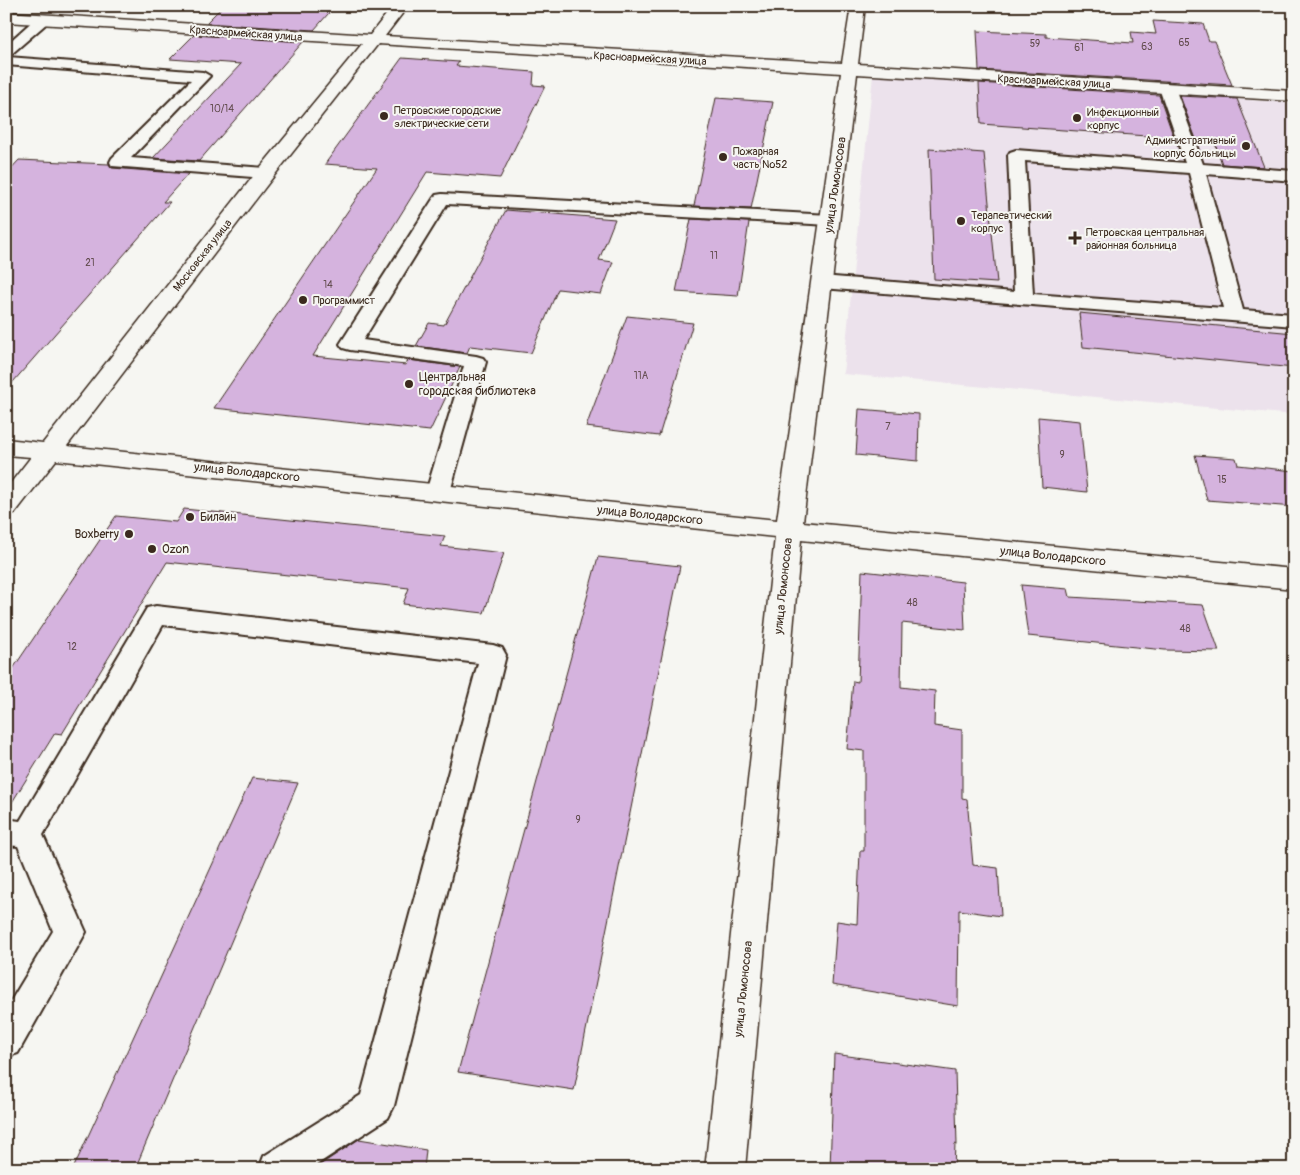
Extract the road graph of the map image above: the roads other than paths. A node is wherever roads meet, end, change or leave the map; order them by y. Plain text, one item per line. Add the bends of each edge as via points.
1 (401, 6) edge
2 (858, 6) edge
3 (6, 18) edge
4 (42, 20) junction
5 (374, 42) junction
6 (6, 53) edge
7 (6, 61) edge
8 (851, 69) junction
9 (1167, 88) junction
10 (1294, 96) edge
11 (1196, 169) junction
12 (266, 173) junction
13 (1294, 176) edge
14 (830, 220) junction
15 (822, 282) junction
16 (1024, 299) junction
17 (1235, 315) junction
18 (1294, 320) edge
19 (6, 447) edge
20 (50, 452) junction
21 (438, 492) junction
22 (6, 507) edge
23 (789, 530) junction
24 (1294, 579) edge
25 (17, 833) edge
26 (6, 1040) edge
27 (278, 1169) edge
28 (725, 1169) edge

1 - 5 street, Московская улица
2 - 8 street, улица Ломоносова
3 - 4 street, Красноармейская улица
4 - 5 street, Красноармейская улица
4 - 6 lane
5 - 8 street, Красноармейская улица
5 - 12 street, Московская улица
7 - 12 lane via 203,76 118,162
8 - 9 street, Красноармейская улица
8 - 14 street, улица Ломоносова
9 - 10 street, Красноармейская улица
9 - 11 lane
11 - 13 lane
11 - 16 lane via 1016,155
11 - 17 lane
12 - 20 street, Московская улица
14 - 15 street, улица Ломоносова
14 - 21 lane via 442,200 350,344 476,362
15 - 16 lane
15 - 23 street, улица Ломоносова
16 - 17 lane
17 - 18 lane
19 - 20 street, улица Володарского
20 - 21 street, улица Володарского
20 - 22 street, Московская улица
21 - 23 street, улица Володарского
23 - 24 street, улица Володарского
23 - 28 street, улица Ломоносова
25 - 26 lane via 70,932
25 - 27 lane via 156,615 493,655 376,1106

